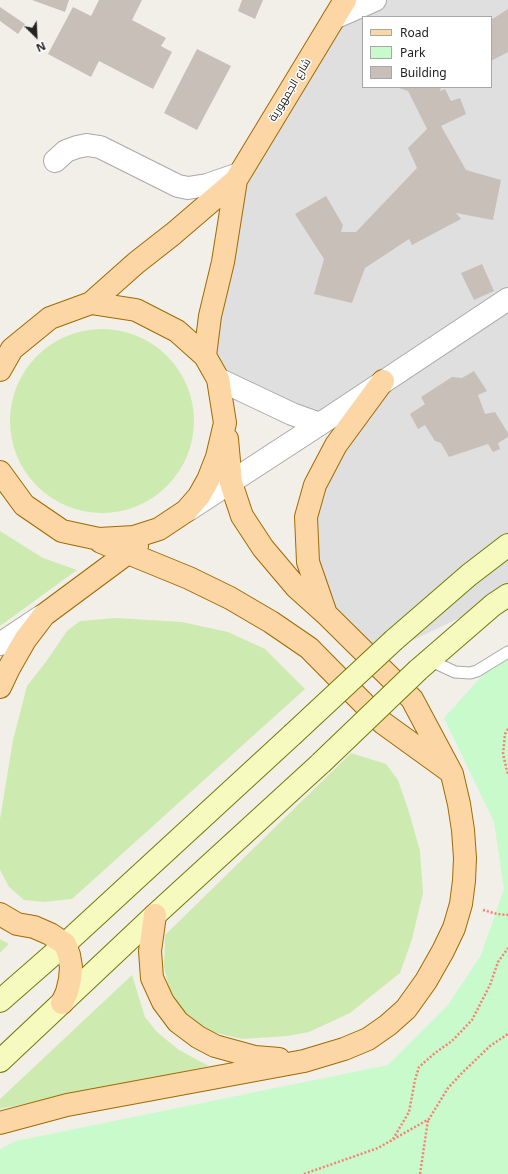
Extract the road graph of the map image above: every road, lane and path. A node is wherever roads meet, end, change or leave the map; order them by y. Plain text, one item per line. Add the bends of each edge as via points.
1 (375, 0) edge
2 (340, 9) edge
3 (55, 161) dead end
4 (237, 177) junction
5 (508, 299) edge
6 (91, 303) junction
7 (205, 356) junction
8 (0, 370) edge
9 (218, 379) junction
10 (383, 381) junction
11 (225, 423) junction
12 (320, 424) junction
13 (0, 472) edge
14 (231, 483) junction
15 (186, 511) junction
16 (159, 529) junction
17 (91, 538) junction
18 (508, 545) edge
19 (128, 552) junction
20 (508, 595) edge
21 (326, 614) junction
22 (44, 615) junction
23 (0, 644) edge
24 (508, 652) edge
25 (423, 665) junction
26 (0, 687) edge
27 (508, 729) edge
28 (452, 774) junction
29 (508, 775) edge
30 (0, 914) edge
31 (155, 915) junction
32 (64, 944) junction
33 (508, 948) edge
34 (0, 1001) edge
35 (62, 1003) junction
36 (508, 1034) edge
37 (0, 1061) edge
38 (304, 1061) junction
39 (429, 1120) junction
40 (0, 1123) edge
41 (393, 1140) junction
42 (304, 1174) edge
43 (420, 1174) edge

1 - 2 street
2 - 4 main road, شارع الجمهورية
3 - 4 street via 66,151 87,144 100,147 178,186 188,188
4 - 6 main road, شارع الجمهورية
4 - 7 main road, شارع الجمهورية via 224,255 210,316
5 - 10 street
6 - 7 main road via 136,310 177,331
6 - 8 main road via 50,318 12,349
7 - 9 main road
9 - 11 main road
9 - 12 street via 292,414
10 - 12 street
10 - 21 main road via 336,445 314,486 306,517 308,562
11 - 14 main road
11 - 15 main road via 217,457 208,480
12 - 14 street
13 - 17 main road via 24,505 62,531
14 - 15 street
14 - 21 main road via 242,516 263,548 296,587
15 - 16 main road
16 - 17 main road via 134,537 99,540
16 - 19 main road
17 - 19 main road
18 - 32 main road, bridge via 394,640
19 - 22 main road
19 - 28 main road via 230,598 271,622 308,648 383,723
20 - 25 main road
21 - 28 main road via 412,699
22 - 23 street
22 - 26 main road via 25,640
24 - 25 lane via 470,673
25 - 31 main road, bridge via 321,763
27 - 29 path via 502,754
28 - 38 main road via 463,830 465,873 461,904 454,928 443,951 406,1009 388,1025 368,1039
30 - 32 main road via 17,924 34,927 50,934
31 - 35 main road
31 - 38 main road via 150,951 152,978 163,1002 178,1022 215,1046 255,1057
32 - 34 main road
32 - 35 main road via 71,967 67,992
33 - 41 path via 498,962 490,985 472,1020 452,1041 419,1067 409,1112
35 - 37 main road
36 - 39 path via 490,1046 462,1072 448,1088
38 - 40 main road via 67,1104
39 - 41 path
39 - 43 path
41 - 42 path via 378,1148

